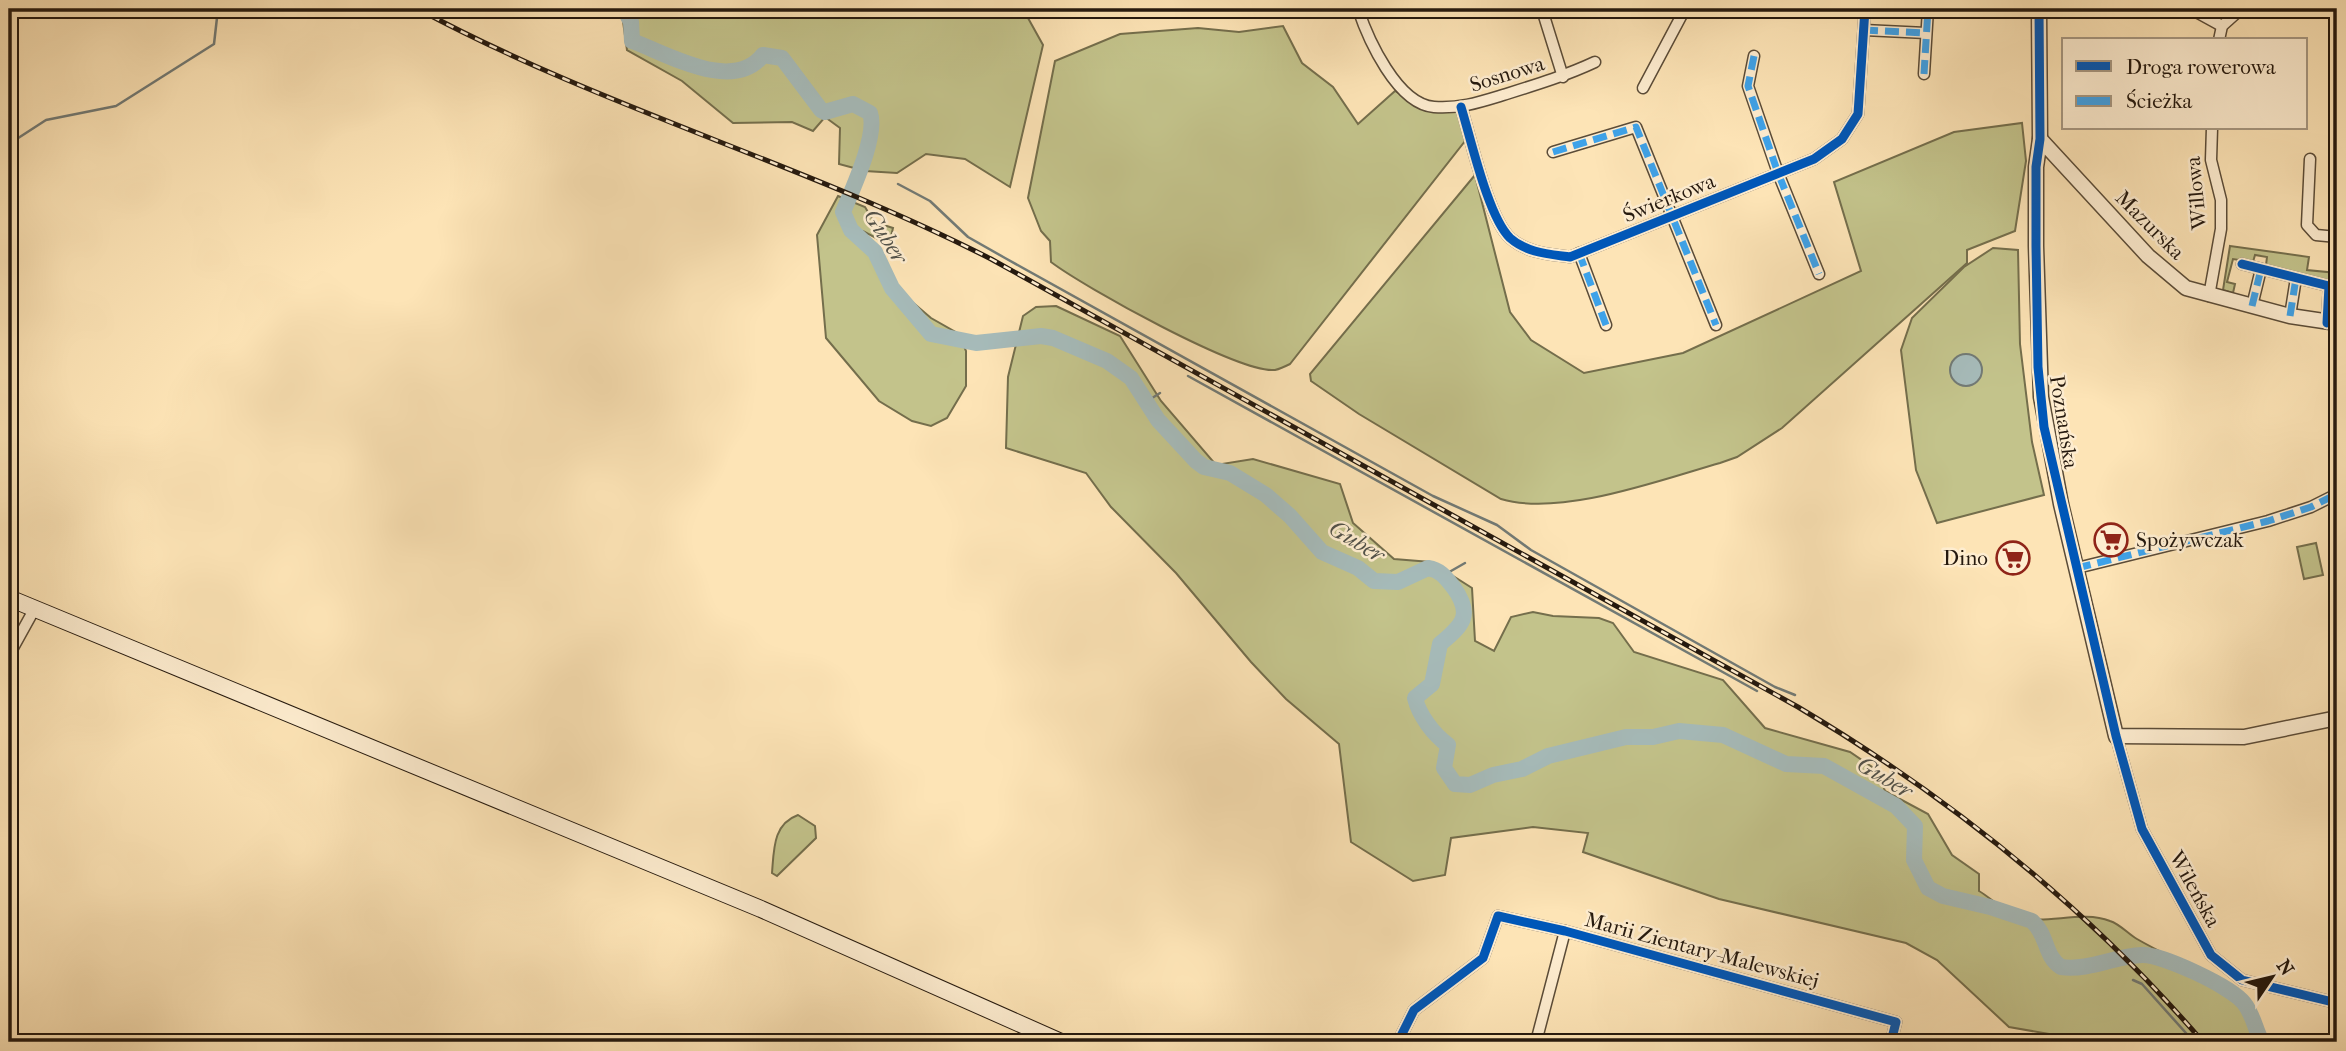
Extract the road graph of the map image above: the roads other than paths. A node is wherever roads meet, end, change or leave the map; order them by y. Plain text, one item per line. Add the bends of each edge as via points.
1 (1358, 9) edge
2 (1685, 9) edge
3 (1865, 9) edge
4 (1928, 9) edge
5 (2039, 9) edge
6 (2191, 9) edge
7 (2241, 9) edge
8 (1544, 16) dead end
9 (2222, 26) junction
10 (1864, 30) junction
11 (1926, 33) junction
12 (2219, 38) edge
13 (1754, 56) dead end
14 (1595, 62) dead end
15 (1924, 74) dead end
16 (1563, 77) junction
17 (1643, 88) dead end
18 (1461, 107) junction
19 (2212, 130) edge
20 (2040, 139) junction
21 (1553, 152) dead end
22 (2310, 159) dead end
23 (1778, 173) junction
24 (1672, 215) junction
25 (2337, 237) edge
26 (1579, 253) junction
27 (2242, 264) dead end
28 (2261, 269) junction
29 (1819, 275) dead end
30 (2297, 278) junction
31 (2209, 296) junction
32 (2252, 306) junction
33 (2290, 316) junction
34 (2332, 323) edge
35 (1606, 325) dead end
36 (1716, 325) dead end
37 (2337, 494) edge
38 (2077, 568) junction
39 (9, 598) edge
40 (35, 608) junction
41 (9, 655) edge
42 (2337, 718) edge
43 (2116, 736) junction
44 (2142, 830) joint
45 (1565, 931) junction
46 (2337, 1003) edge
47 (1061, 1042) edge
48 (1398, 1042) edge
49 (1536, 1042) edge
50 (1891, 1042) edge

1 - 18 street via 1375,52 1399,87 1431,107
2 - 17 street
3 - 10 street, Świerkowa
4 - 11 street
5 - 20 street, Poznańska
6 - 9 street
7 - 9 street
8 - 16 street, Sosnowa
9 - 12 street
10 - 11 street
10 - 23 street, Świerkowa via 1858,114 1842,139 1814,159
11 - 15 street
13 - 23 street via 1748,86
14 - 16 street, Sosnowa
16 - 18 street, Sosnowa
18 - 26 street, Świerkowa via 1493,209 1510,237 1536,253 1570,257
19 - 31 street, Willowa via 2211,160 2221,200 2221,229
20 - 31 street, Mazurska via 2147,256 2186,288
20 - 38 street, Poznańska via 2036,167 2040,397
21 - 24 street, Świerkowa via 1636,127
22 - 25 street via 2306,225 2316,235
23 - 24 street, Świerkowa
23 - 29 street
24 - 26 street, Świerkowa
24 - 36 street, Świerkowa
26 - 35 street
27 - 28 street, Mazurska
28 - 30 street, Mazurska
28 - 32 street
30 - 33 street
30 - 34 street, Mazurska via 2329,286
31 - 32 street, Mazurska
32 - 33 street, Mazurska
33 - 34 street, Mazurska
37 - 38 street via 2268,521
38 - 43 street, Poznańska
39 - 40 main road
40 - 41 street
40 - 47 main road via 761,909
42 - 43 street via 2244,737
43 - 44 street, Poznańska
44 - 46 street, Wileńska via 2211,955 2223,966 2242,980
45 - 48 street, Marii Zientary-Malewskiej via 1497,916 1483,958 1414,1010
45 - 49 street
45 - 50 street, Marii Zientary-Malewskiej via 1896,1021

